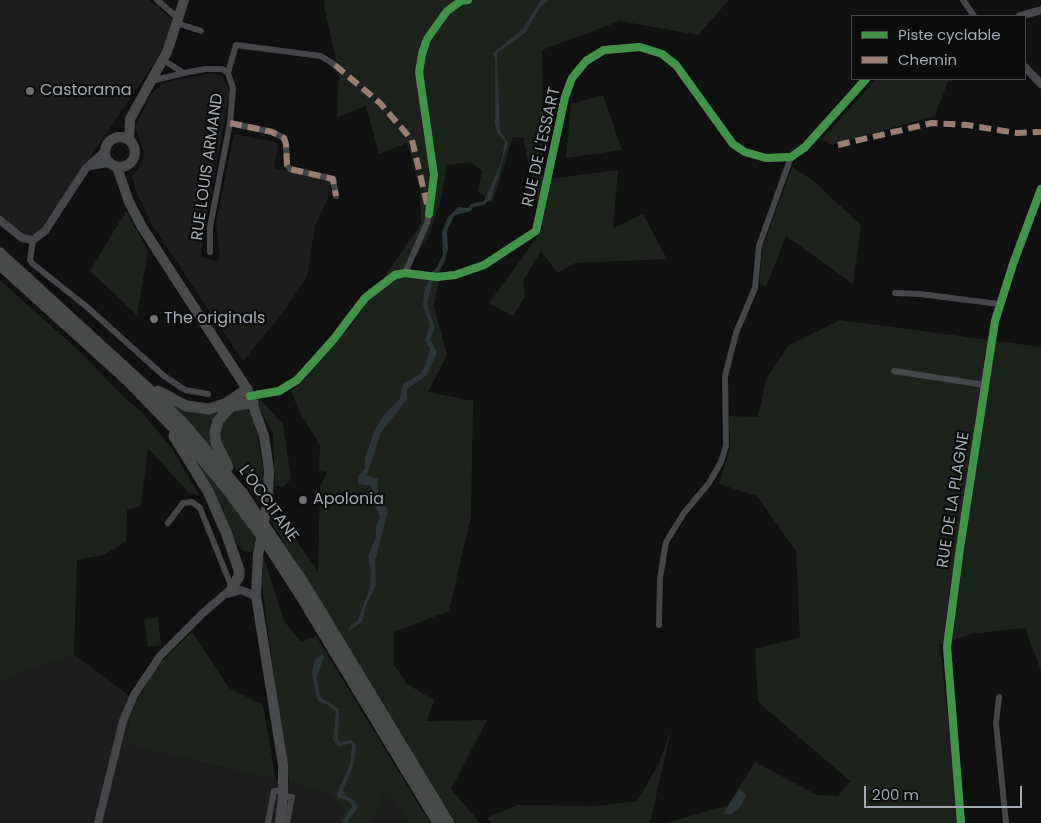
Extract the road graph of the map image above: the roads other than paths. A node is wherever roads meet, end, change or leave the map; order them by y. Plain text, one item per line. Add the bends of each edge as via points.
1 (157, 0) edge
2 (184, 0) edge
3 (963, 0) edge
4 (1041, 10) edge
5 (973, 15) edge
6 (1024, 15) edge
7 (178, 21) junction
8 (201, 31) dead end
9 (161, 64) junction
10 (335, 65) dead end
11 (1026, 67) edge
12 (184, 73) junction
13 (228, 73) junction
14 (170, 76) junction
15 (865, 80) edge
16 (151, 81) junction
17 (1041, 84) edge
18 (130, 119) junction
19 (230, 123) junction
20 (118, 138) junction
21 (129, 140) junction
22 (105, 151) junction
23 (791, 157) junction
24 (113, 165) junction
25 (128, 165) junction
26 (86, 168) junction
27 (124, 184) junction
28 (1041, 189) edge
29 (336, 196) dead end
30 (429, 214) dead end
31 (0, 220) edge
32 (33, 240) junction
33 (210, 252) dead end
34 (0, 253) edge
35 (0, 265) edge
36 (405, 273) junction
37 (895, 293) dead end
38 (999, 304) junction
39 (894, 371) dead end
40 (142, 382) junction
41 (985, 384) junction
42 (208, 394) dead end
43 (250, 396) junction
44 (153, 406) junction
45 (243, 494) junction
46 (168, 524) dead end
47 (232, 588) junction
48 (256, 596) junction
49 (220, 598) junction
50 (659, 625) dead end
51 (999, 697) dead end
52 (284, 793) junction
53 (98, 823) edge
54 (268, 823) edge
55 (280, 823) edge
56 (287, 823) edge
57 (438, 823) edge
58 (449, 823) edge
59 (962, 823) edge
60 (1006, 823) edge

1 - 7 street
2 - 7 main road
3 - 5 street
4 - 6 street
7 - 8 street
7 - 9 main road
9 - 12 street
9 - 14 street
9 - 16 main road
10 - 13 street via 321,56 236,45
11 - 17 street
12 - 13 street, RUE LOUIS ARMAND via 222,69
12 - 14 street, RUE LOUIS ARMAND
13 - 19 street, RUE LOUIS ARMAND via 233,88
14 - 16 street, RUE LOUIS ARMAND
15 - 23 street via 805,147
16 - 18 main road
18 - 20 main road
18 - 21 main road
19 - 29 street via 272,132 284,138 290,169 333,179
19 - 33 street, RUE LOUIS ARMAND via 210,227
20 - 21 main road
20 - 22 main road via 109,142
21 - 25 main road via 135,153
22 - 24 main road
22 - 26 street
23 - 36 street, RUE DE L'ESSART via 766,158 744,152 733,144 676,65 662,54 640,47 604,50 586,61 572,78 536,231 484,265 454,275
23 - 50 street via 759,246 755,288 736,332 725,376 726,446 709,483 684,513 666,542 660,578
24 - 25 main road
24 - 26 street via 102,162
24 - 27 main road
25 - 27 main road
26 - 32 street via 45,231
27 - 43 main road via 142,227
28 - 38 street, RUE DE LA PLAGNE
30 - 36 street
31 - 32 street via 22,238
32 - 42 street via 30,260 33,264 164,376 184,390
34 - 40 highway, L'OCCITANE
35 - 44 highway, L'OCCITANE
36 - 43 street via 382,283 365,298 297,380 278,391
37 - 38 street
38 - 41 street, RUE DE LA PLAGNE
39 - 41 street
40 - 43 highway via 177,403 200,409
40 - 45 highway, L'OCCITANE via 185,425
41 - 59 street, RUE DE LA PLAGNE via 947,647
43 - 45 highway via 231,406 221,416 215,432 218,450
43 - 48 main road, bridge via 267,454 270,480 257,562
44 - 47 highway via 200,477 226,532 239,570
44 - 57 highway, L'OCCITANE via 209,467 266,542
45 - 58 highway, L'OCCITANE via 304,582
46 - 47 street via 183,503 192,502 200,508
47 - 49 street
48 - 49 street via 241,590
48 - 52 main road
49 - 53 street via 160,656 131,700
51 - 60 street via 996,723
52 - 54 street
52 - 55 main road
52 - 56 street

